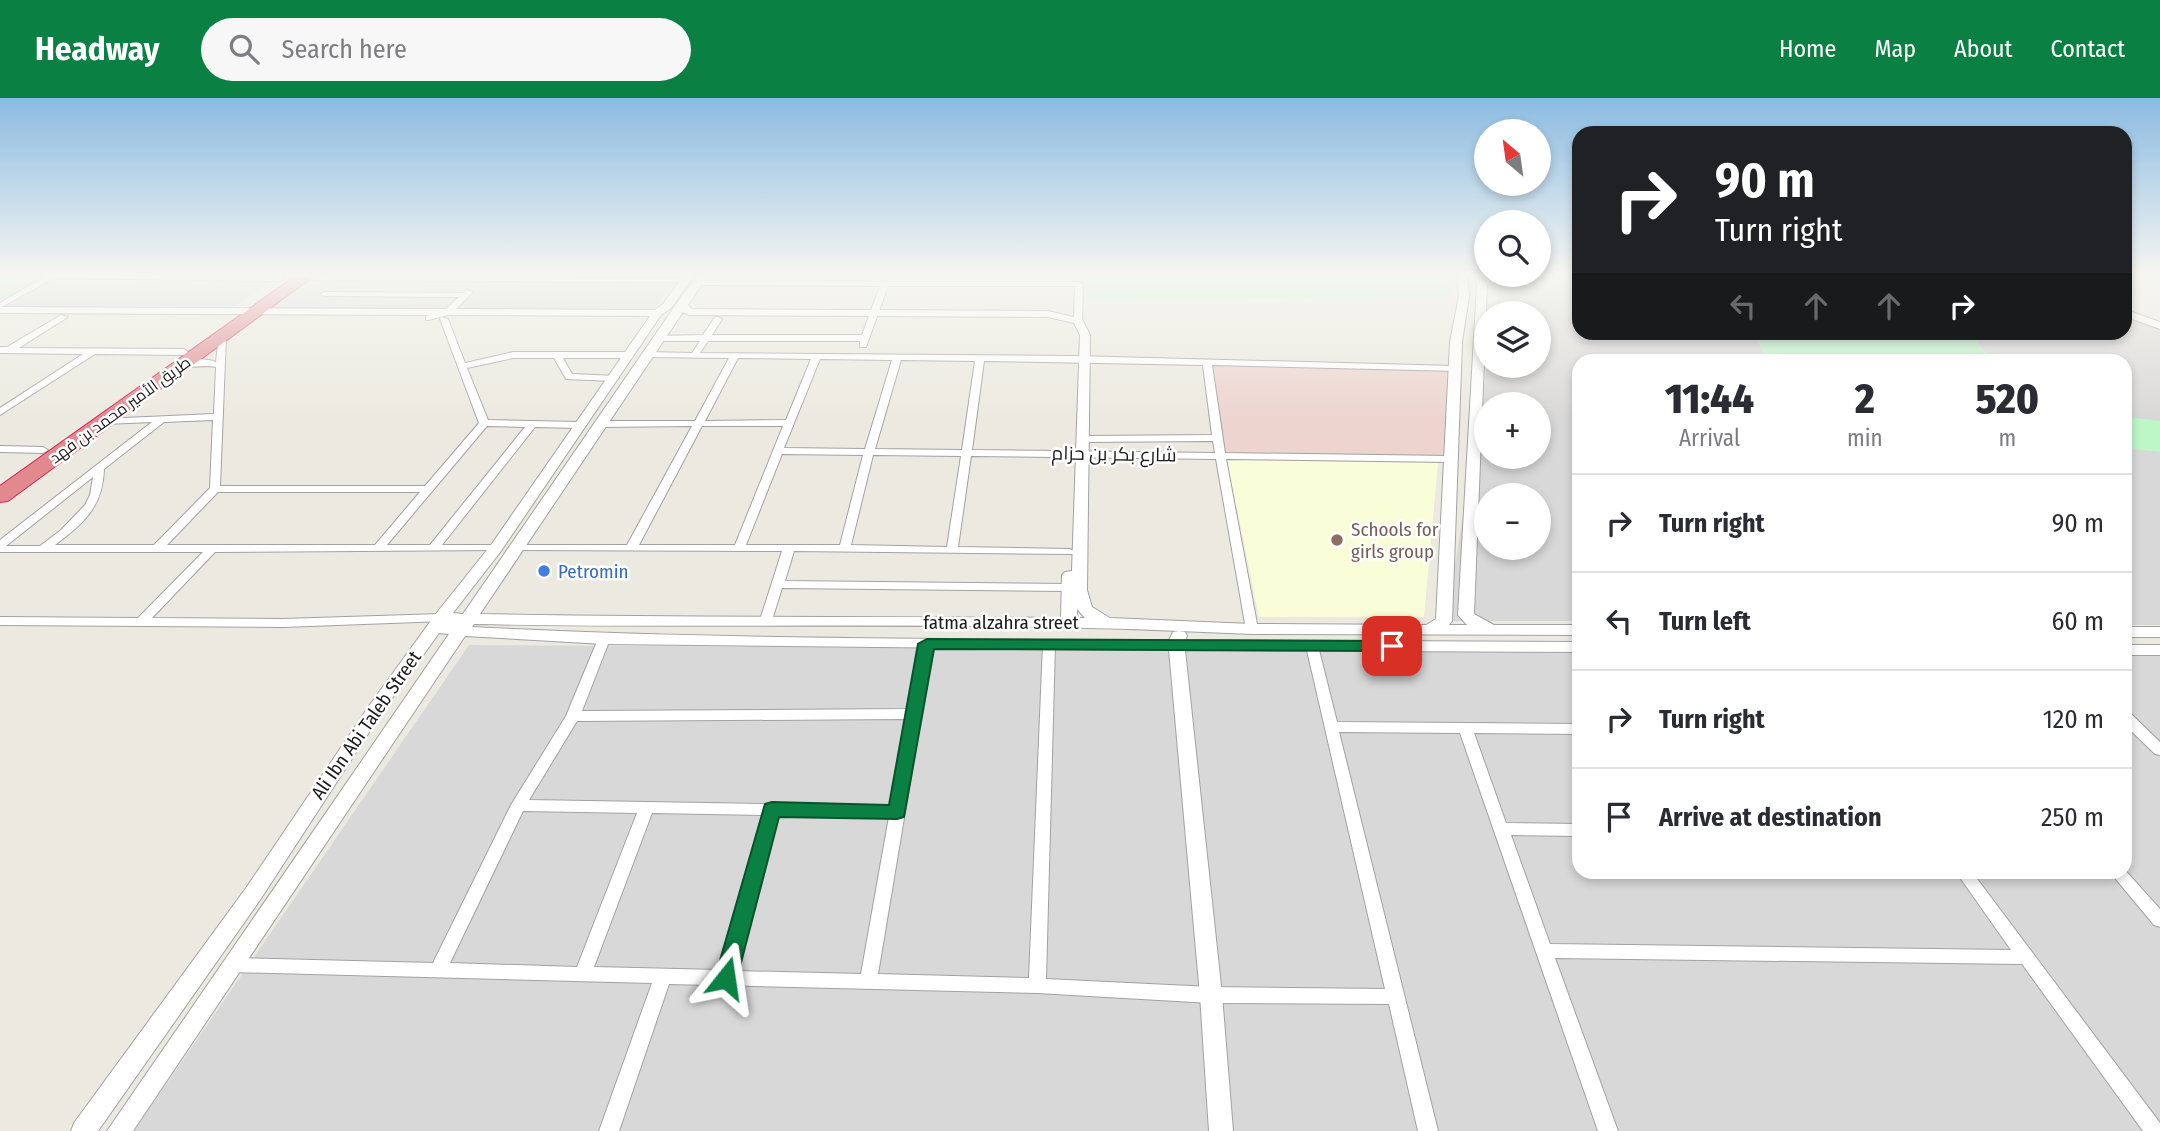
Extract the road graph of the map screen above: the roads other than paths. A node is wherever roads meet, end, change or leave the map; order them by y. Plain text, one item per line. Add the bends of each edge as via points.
1 (53, 323) edge
2 (231, 323) edge
3 (234, 323) edge
4 (449, 323) edge
5 (640, 323) edge
6 (663, 323) edge
7 (714, 323) edge
8 (871, 323) edge
9 (1070, 323) edge
10 (1079, 323) edge
11 (1461, 323) edge
12 (1480, 323) edge
13 (659, 324) junction
14 (222, 336) junction
15 (705, 337) junction
16 (865, 338) junction
17 (93, 351) junction
18 (3, 352) edge
19 (557, 354) junction
20 (629, 355) junction
21 (649, 355) junction
22 (694, 356) junction
23 (735, 356) junction
24 (816, 357) junction
25 (859, 357) junction
26 (184, 358) junction
27 (897, 358) junction
28 (980, 358) junction
29 (1080, 359) junction
30 (1207, 362) junction
31 (218, 363) junction
32 (463, 366) junction
33 (1455, 369) junction
34 (614, 378) junction
35 (0, 412) edge
36 (218, 417) junction
37 (163, 419) junction
38 (105, 421) junction
39 (484, 423) junction
40 (698, 423) junction
41 (789, 423) junction
42 (532, 424) junction
43 (603, 424) junction
44 (579, 425) junction
45 (1218, 438) junction
46 (1083, 439) junction
47 (0, 449) edge
48 (43, 450) junction
49 (778, 451) junction
50 (869, 452) junction
51 (966, 452) junction
52 (1078, 453) junction
53 (1220, 455) junction
54 (1450, 458) junction
55 (99, 469) junction
56 (0, 480) edge
57 (215, 489) junction
58 (426, 489) junction
59 (0, 496) edge
60 (0, 547) edge
61 (44, 548) junction
62 (158, 548) junction
63 (379, 548) junction
64 (433, 548) junction
65 (495, 548) junction
66 (516, 548) junction
67 (631, 548) junction
68 (738, 548) junction
69 (789, 548) junction
70 (845, 548) junction
71 (211, 550) junction
72 (952, 550) junction
73 (1070, 552) junction
74 (778, 584) junction
75 (1069, 587) junction
76 (766, 620) junction
77 (0, 621) edge
78 (141, 622) junction
79 (438, 622) junction
80 (632, 622) junction
81 (1069, 623) junction
82 (1107, 623) junction
83 (462, 625) junction
84 (1216, 628) junction
85 (1252, 629) junction
86 (1430, 629) junction
87 (1496, 629) junction
88 (1572, 630) edge
89 (2132, 632) edge
90 (2160, 632) edge
91 (604, 639) junction
92 (1176, 643) junction
93 (927, 644) junction
94 (1049, 644) junction
95 (1312, 646) junction
96 (1572, 647) edge
97 (2132, 650) edge
98 (2160, 650) edge
99 (914, 714) junction
100 (573, 716) junction
101 (2132, 723) edge
102 (1334, 727) junction
103 (1465, 728) junction
104 (1572, 729) edge
105 (2160, 750) edge
106 (518, 805) junction
107 (647, 807) junction
108 (772, 810) junction
109 (897, 812) junction
110 (1500, 829) junction
111 (1572, 830) edge
112 (1969, 879) edge
113 (2124, 879) edge
114 (2160, 920) edge
115 (1544, 951) junction
116 (2027, 957) junction
117 (232, 965) junction
118 (438, 970) junction
119 (583, 974) junction
120 (663, 976) junction
121 (726, 978) junction
122 (868, 981) junction
123 (1037, 986) junction
124 (1212, 995) junction
125 (1397, 997) junction
126 (83, 1131) edge
127 (119, 1131) edge
128 (609, 1131) edge
129 (1221, 1131) edge
130 (1428, 1131) edge
131 (1608, 1131) edge
132 (2154, 1131) edge

1 - 18 street
2 - 26 highway, طريق الأمير محمد بن فهد
3 - 14 highway, طريق الأمير محمد بن فهد
4 - 32 street
5 - 13 street
6 - 13 street
7 - 15 street
8 - 16 street
9 - 29 street via 1077,327
10 - 29 street via 1085,335
11 - 33 street
12 - 87 street via 1466,615
13 - 15 street
13 - 20 street, Ali Ibn Abi Taleb Street
13 - 21 street
14 - 26 highway, طريق الأمير محمد بن فهد
14 - 31 street
15 - 16 street
15 - 22 street
16 - 25 street
17 - 18 street
17 - 26 street
17 - 35 street
19 - 20 street
19 - 32 street via 513,355
19 - 34 street via 569,377
20 - 34 street, Ali Ibn Abi Taleb Street
21 - 22 street
21 - 43 street
22 - 23 street
23 - 24 street
23 - 40 street
24 - 25 street
24 - 41 street
25 - 27 street
26 - 31 street
26 - 38 highway, طريق الأمير محمد بن فهد
26 - 48 highway, طريق الأمير محمد بن فهد
27 - 28 street
27 - 50 street
28 - 29 street
28 - 51 street
29 - 30 street
29 - 46 street
29 - 52 street
30 - 33 street
30 - 45 street
31 - 36 street
32 - 39 street
33 - 54 street
34 - 44 street, Ali Ibn Abi Taleb Street
36 - 37 street
36 - 57 street
37 - 38 street
37 - 55 street
38 - 59 highway, طريق الأمير محمد بن فهد
39 - 42 street
39 - 58 street
40 - 41 street
40 - 43 street
40 - 67 street
41 - 49 street
42 - 44 street
42 - 64 street
43 - 66 street
44 - 65 street, Ali Ibn Abi Taleb Street
45 - 46 street
45 - 53 street
46 - 52 street
47 - 48 street
48 - 56 highway, طريق الأمير محمد بن فهد
49 - 50 street, شارع بكر بن حزام
49 - 68 street
50 - 51 street, شارع بكر بن حزام
50 - 70 street
51 - 52 street, شارع بكر بن حزام
51 - 72 street
52 - 53 street, شارع بكر بن حزام
52 - 73 street
52 - 82 street via 1082,608
53 - 54 street, شارع بكر بن حزام
53 - 85 street
54 - 86 street via 1444,621
55 - 60 street
55 - 61 street via 100,482 85,517
57 - 58 street
57 - 62 street
58 - 63 street
60 - 61 street
61 - 62 street
62 - 71 street
63 - 64 street
63 - 71 street
64 - 65 street
65 - 79 street, Ali Ibn Abi Taleb Street
66 - 67 street
66 - 83 street
67 - 68 street
68 - 69 street
69 - 70 street
69 - 74 street
70 - 72 street
71 - 78 street
72 - 73 street
73 - 75 street
74 - 75 street
74 - 76 street
75 - 81 street
76 - 80 street, fatma alzahra street
76 - 81 street, fatma alzahra street
77 - 78 street
78 - 79 street
79 - 83 street
79 - 126 street, Ali Ibn Abi Taleb Street via 253,894
80 - 83 street, fatma alzahra street
80 - 91 street via 610,630
81 - 82 street, fatma alzahra street
82 - 84 street, fatma alzahra street
83 - 91 street
83 - 117 street
84 - 85 street, fatma alzahra street
84 - 92 street via 1179,636
85 - 86 street, fatma alzahra street
86 - 87 street, fatma alzahra street
87 - 88 street, fatma alzahra street
89 - 90 street
91 - 93 street
91 - 100 street
92 - 94 street
92 - 95 street
92 - 124 street
93 - 94 street
93 - 99 street
94 - 123 street
95 - 96 street
95 - 102 street
97 - 98 street
99 - 100 street
99 - 109 street
100 - 106 street
101 - 105 street
102 - 103 street
102 - 125 street
103 - 104 street
103 - 110 street
106 - 107 street
106 - 118 street
107 - 108 street
107 - 119 street
108 - 109 street
108 - 121 street
109 - 122 street
110 - 111 street
110 - 115 street
112 - 116 street
113 - 114 street
115 - 116 street
115 - 131 street
116 - 132 street
117 - 118 street
117 - 127 street
118 - 119 street
119 - 120 street
120 - 121 street
120 - 128 street
121 - 122 street
122 - 123 street
123 - 124 street
124 - 125 street
124 - 129 street
125 - 130 street

